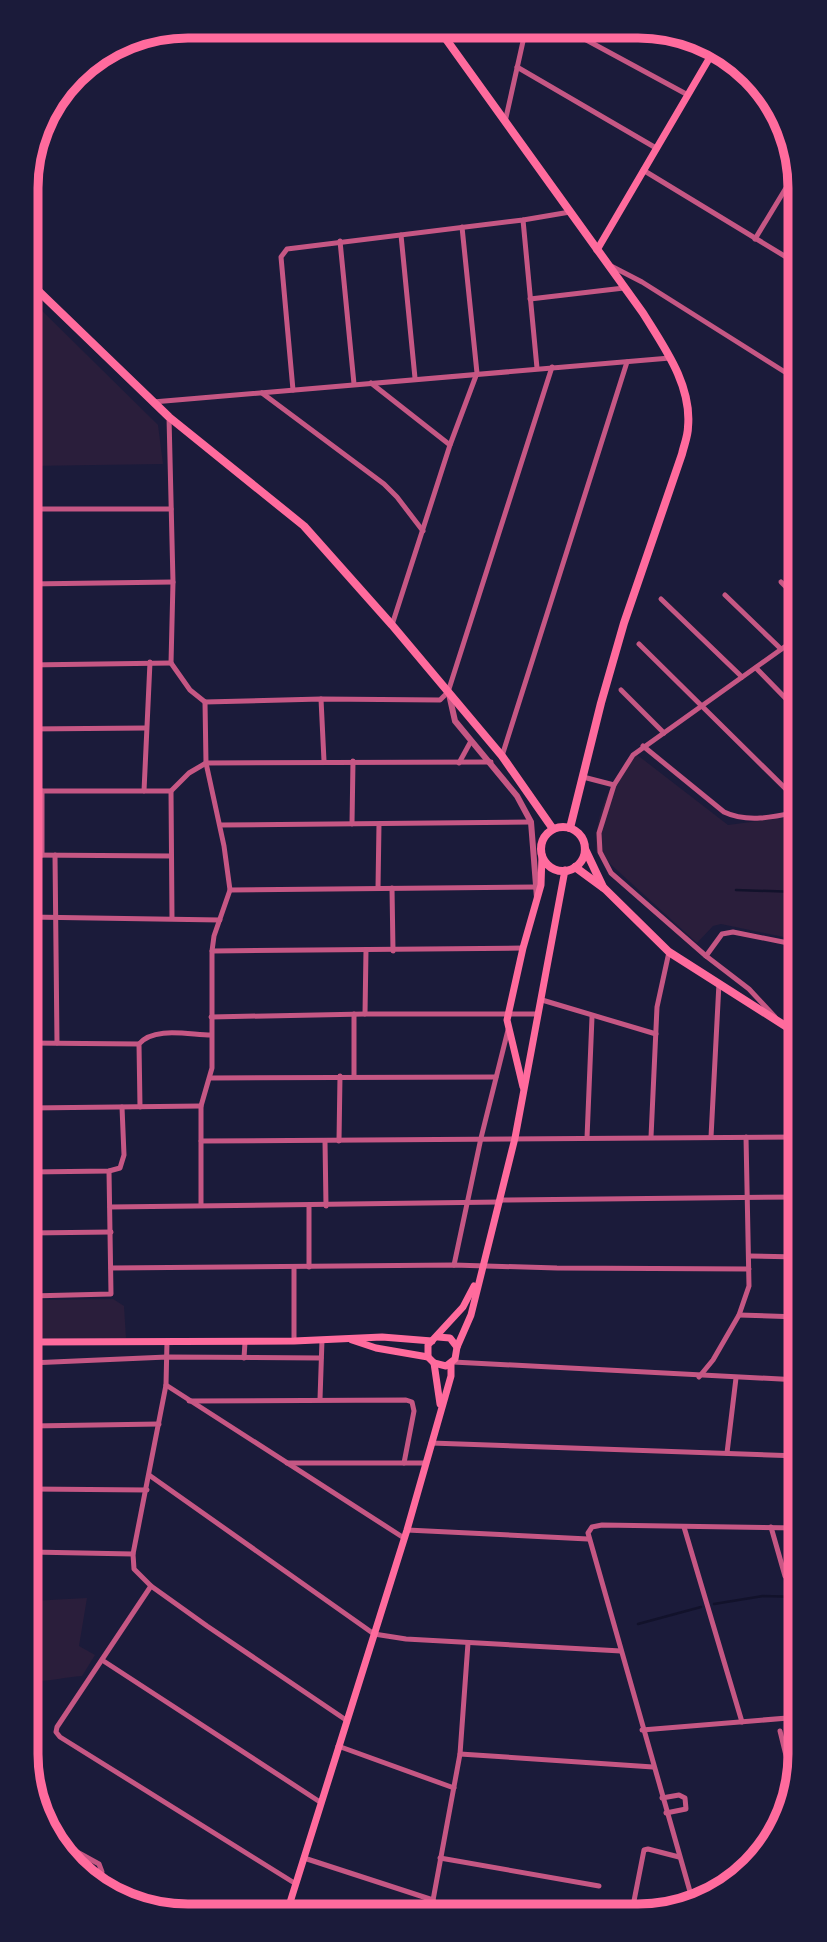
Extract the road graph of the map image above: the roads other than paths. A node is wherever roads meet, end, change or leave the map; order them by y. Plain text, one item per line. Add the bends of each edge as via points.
1 (445, 38) edge
2 (524, 38) edge
3 (583, 38) edge
4 (710, 57) edge
5 (517, 67) junction
6 (688, 95) junction
7 (505, 122) junction
8 (656, 148) junction
9 (643, 170) junction
10 (788, 185) edge
11 (570, 212) junction
12 (523, 220) junction
13 (462, 227) junction
14 (401, 235) junction
15 (755, 239) junction
16 (340, 241) junction
17 (597, 250) junction
18 (788, 258) edge
19 (607, 264) junction
20 (642, 282) junction
21 (39, 292) edge
22 (629, 292) junction
23 (530, 299) junction
24 (670, 358) junction
25 (627, 362) junction
26 (552, 367) junction
27 (537, 368) junction
28 (477, 373) junction
29 (788, 375) edge
30 (415, 379) junction
31 (371, 383) junction
32 (354, 384) junction
33 (293, 390) junction
34 (262, 393) junction
35 (153, 402) junction
36 (169, 417) junction
37 (450, 445) junction
38 (39, 509) edge
39 (171, 509) junction
40 (423, 531) junction
41 (173, 582) junction
42 (780, 582) dead end
43 (39, 584) edge
44 (788, 590) edge
45 (725, 595) dead end
46 (661, 599) dead end
47 (392, 625) junction
48 (639, 643) dead end
49 (788, 644) edge
50 (781, 649) junction
51 (150, 662) junction
52 (171, 663) junction
53 (39, 664) edge
54 (755, 668) junction
55 (742, 677) junction
56 (621, 690) dead end
57 (448, 692) junction
58 (321, 699) junction
59 (788, 701) edge
60 (205, 702) junction
61 (703, 705) junction
62 (39, 729) edge
63 (146, 729) junction
64 (664, 733) junction
65 (471, 741) junction
66 (643, 746) junction
67 (502, 756) junction
68 (324, 761) junction
69 (353, 761) junction
70 (491, 762) junction
71 (206, 763) junction
72 (459, 763) junction
73 (583, 777) junction
74 (614, 785) junction
75 (171, 790) junction
76 (39, 791) edge
77 (42, 791) junction
78 (144, 791) junction
79 (788, 791) edge
80 (788, 814) edge
81 (531, 822) junction
82 (352, 824) junction
83 (379, 824) junction
84 (220, 825) junction
85 (570, 828) junction
86 (553, 829) junction
87 (585, 849) junction
88 (39, 855) edge
89 (42, 855) junction
90 (55, 855) junction
91 (542, 855) junction
92 (171, 856) junction
93 (570, 869) junction
94 (535, 887) junction
95 (379, 888) junction
96 (392, 888) junction
97 (605, 889) junction
98 (230, 890) junction
99 (537, 903) junction
100 (39, 917) edge
101 (56, 917) junction
102 (172, 918) junction
103 (220, 920) junction
104 (788, 943) edge
105 (523, 948) junction
106 (366, 950) junction
107 (212, 951) junction
108 (393, 951) junction
109 (669, 952) junction
110 (706, 956) junction
111 (719, 983) junction
112 (542, 1000) junction
113 (508, 1013) junction
114 (354, 1014) junction
115 (365, 1014) junction
116 (538, 1014) junction
117 (211, 1017) junction
118 (592, 1017) junction
119 (777, 1020) junction
120 (788, 1027) edge
121 (508, 1030) junction
122 (656, 1034) junction
123 (211, 1035) junction
124 (57, 1043) junction
125 (38, 1044) edge
126 (139, 1044) junction
127 (340, 1076) junction
128 (355, 1076) junction
129 (496, 1077) junction
130 (210, 1078) junction
131 (524, 1091) junction
132 (201, 1106) junction
133 (122, 1107) junction
134 (140, 1107) junction
135 (38, 1108) edge
136 (788, 1136) edge
137 (651, 1137) junction
138 (711, 1137) junction
139 (746, 1137) junction
140 (481, 1138) junction
141 (515, 1138) junction
142 (587, 1138) junction
143 (201, 1141) junction
144 (325, 1141) junction
145 (339, 1141) junction
146 (109, 1171) junction
147 (38, 1172) edge
148 (747, 1195) junction
149 (788, 1197) edge
150 (500, 1201) junction
151 (468, 1203) junction
152 (201, 1205) junction
153 (309, 1206) junction
154 (326, 1206) junction
155 (110, 1207) junction
156 (38, 1233) edge
157 (111, 1233) junction
158 (749, 1256) junction
159 (788, 1257) edge
160 (454, 1265) junction
161 (484, 1266) junction
162 (294, 1267) junction
163 (309, 1267) junction
164 (111, 1268) junction
165 (749, 1269) junction
166 (480, 1276) junction
167 (38, 1296) edge
168 (738, 1315) junction
169 (788, 1317) edge
170 (348, 1339) junction
171 (435, 1339) junction
172 (321, 1340) junction
173 (167, 1341) junction
174 (294, 1341) junction
175 (38, 1342) edge
176 (245, 1342) junction
177 (457, 1347) junction
178 (167, 1357) junction
179 (244, 1357) junction
180 (321, 1359) junction
181 (431, 1360) junction
182 (38, 1363) edge
183 (452, 1363) junction
184 (699, 1377) junction
185 (736, 1378) junction
186 (788, 1380) edge
187 (166, 1385) junction
188 (320, 1399) junction
189 (189, 1401) junction
190 (440, 1408) junction
191 (159, 1424) junction
192 (38, 1426) edge
193 (431, 1443) junction
194 (727, 1453) junction
195 (788, 1456) edge
196 (287, 1463) junction
197 (404, 1463) junction
198 (426, 1463) junction
199 (149, 1475) junction
200 (38, 1489) edge
201 (147, 1490) junction
202 (684, 1527) junction
203 (771, 1527) junction
204 (788, 1528) edge
205 (406, 1534) junction
206 (588, 1539) junction
207 (38, 1552) edge
208 (134, 1554) junction
209 (785, 1576) dead end
210 (151, 1586) junction
211 (374, 1634) junction
212 (468, 1643) junction
213 (621, 1651) junction
214 (102, 1660) junction
215 (788, 1718) edge
216 (346, 1720) junction
217 (741, 1722) junction
218 (642, 1730) junction
219 (780, 1731) dead end
220 (338, 1746) junction
221 (460, 1754) junction
222 (788, 1763) edge
223 (653, 1767) junction
224 (454, 1788) junction
225 (662, 1798) junction
226 (320, 1802) junction
227 (666, 1813) junction
228 (73, 1850) edge
229 (678, 1857) junction
230 (304, 1858) junction
231 (440, 1858) junction
232 (100, 1875) edge
233 (296, 1884) junction
234 (599, 1886) dead end
235 (690, 1894) edge
236 (433, 1900) junction
237 (290, 1904) edge
238 (432, 1904) edge
239 (633, 1904) edge

1 - 7 main road
2 - 5 street
3 - 6 street
4 - 6 main road
5 - 7 street
5 - 8 street
6 - 8 main road
7 - 11 main road
8 - 9 main road
9 - 15 street
9 - 17 main road
10 - 15 street
11 - 12 street
11 - 17 main road
12 - 13 street
12 - 23 street
13 - 14 street
13 - 28 street
14 - 16 street
14 - 30 street
15 - 18 street
16 - 32 street
16 - 33 street via 292,247 281,257
17 - 19 main road
19 - 20 street
19 - 22 main road
20 - 22 street
20 - 29 street
21 - 35 main road
22 - 23 street
22 - 24 main road
23 - 27 street
24 - 25 street
24 - 73 main road via 686,396 688,428 624,624
25 - 26 street
25 - 67 street
26 - 27 street
26 - 57 street
27 - 28 street
28 - 30 street
28 - 37 street
30 - 31 street
31 - 32 street
31 - 37 street
32 - 33 street
33 - 34 street
34 - 35 street
34 - 40 street via 384,484
35 - 36 main road
36 - 39 street
36 - 47 main road via 304,526
37 - 40 street
38 - 39 street
39 - 41 street
40 - 47 street
41 - 43 street
41 - 52 street
42 - 44 street
45 - 50 street
46 - 55 street
47 - 57 main road
48 - 61 street
49 - 50 street
50 - 54 street
51 - 52 street
51 - 53 street
51 - 63 street
52 - 60 street
54 - 55 street
54 - 59 street
55 - 61 street
56 - 64 street
57 - 58 street via 440,700
57 - 65 street via 455,721
57 - 67 main road
58 - 60 street
58 - 68 street
60 - 71 street
61 - 64 street
61 - 79 street
62 - 63 street
63 - 78 street
64 - 66 street
65 - 70 street
65 - 72 street
66 - 74 street
66 - 80 street via 734,817
67 - 86 main road
68 - 69 street
68 - 71 street
69 - 72 street
69 - 82 street
70 - 72 street
70 - 81 street
71 - 75 street
71 - 84 street
73 - 74 street
73 - 85 main road
74 - 110 street via 599,832 605,864 623,886
75 - 78 street
75 - 92 street
76 - 77 street
77 - 78 street
77 - 89 street
81 - 83 street
81 - 94 street
82 - 83 street
82 - 84 street
83 - 95 street
84 - 98 street
85 - 86 main road
85 - 87 main road via 580,835
86 - 91 main road via 544,837
87 - 93 main road
87 - 97 main road
88 - 89 street
89 - 90 street
90 - 92 street
90 - 101 street
91 - 93 main road via 551,867
91 - 99 main road
92 - 102 street
93 - 97 main road
93 - 112 main road
94 - 96 street
94 - 99 street
95 - 96 street
95 - 98 street
96 - 108 street
97 - 109 main road
98 - 103 street
99 - 105 main road
100 - 101 street
101 - 102 street
101 - 124 street
102 - 103 street
103 - 107 street
104 - 110 street via 733,932 722,934
105 - 108 street
105 - 113 main road
106 - 107 street
106 - 108 street
106 - 115 street
107 - 117 street
109 - 111 main road
109 - 122 street
110 - 119 street via 758,997
111 - 119 main road
111 - 138 street
112 - 116 main road
112 - 118 street
113 - 115 street
113 - 116 street
113 - 121 main road
114 - 115 street
114 - 117 street
114 - 128 street
116 - 131 main road
117 - 123 street
118 - 122 street
118 - 142 street
119 - 120 main road
121 - 129 street
121 - 131 main road
122 - 137 street
123 - 126 street via 154,1034
123 - 130 street
124 - 125 street
124 - 126 street
126 - 134 street
127 - 128 street
127 - 130 street
127 - 145 street
128 - 129 street
129 - 140 street
130 - 132 street
131 - 141 main road
132 - 134 street
132 - 143 street
133 - 134 street
133 - 135 street
133 - 146 street via 124,1155 120,1168
136 - 139 street
137 - 138 street
137 - 142 street
138 - 139 street
139 - 148 street
140 - 141 street
140 - 145 street
140 - 151 street
141 - 142 street
141 - 150 main road
143 - 144 street
143 - 152 street
144 - 145 street
144 - 154 street
146 - 147 street
146 - 155 street
148 - 149 street
148 - 150 street
148 - 158 street
150 - 151 street
150 - 161 main road
151 - 154 street
151 - 160 street
152 - 153 street
152 - 155 street
153 - 154 street
153 - 163 street
155 - 157 street
156 - 157 street
157 - 164 street
158 - 159 street
158 - 165 street
160 - 161 street
160 - 163 street
161 - 165 street
161 - 166 main road
162 - 163 street
162 - 164 street
162 - 174 street
164 - 167 street via 111,1294
165 - 168 street via 749,1286
166 - 171 main road via 463,1307
166 - 177 main road
168 - 169 street
168 - 184 street
170 - 171 main road
170 - 172 main road
170 - 181 main road
171 - 177 main road via 450,1338
171 - 181 main road via 427,1351
172 - 174 main road
172 - 180 street
173 - 175 main road
173 - 176 main road
173 - 178 street
174 - 176 main road
176 - 179 street
177 - 183 main road
178 - 179 street
178 - 182 street
178 - 187 street
179 - 180 street
180 - 188 street
181 - 183 main road via 439,1366
181 - 190 main road
183 - 184 street
183 - 190 main road
184 - 185 street
185 - 186 street
185 - 194 street
187 - 189 street
187 - 191 street
188 - 189 street
188 - 197 street via 412,1402
189 - 196 street
190 - 193 main road
191 - 192 street
191 - 199 street
193 - 194 street
193 - 198 main road
194 - 195 street
196 - 197 street
196 - 205 street
197 - 198 street
198 - 205 main road
199 - 201 street
199 - 211 street
200 - 201 street
201 - 208 street
202 - 203 street
202 - 206 street via 596,1525
202 - 217 street
203 - 204 street
203 - 209 street
205 - 206 street
205 - 211 main road
206 - 213 street
207 - 208 street
208 - 210 street via 134,1569
210 - 214 street
210 - 216 street
211 - 212 street
211 - 216 main road
212 - 213 street
212 - 221 street
213 - 218 street
214 - 226 street
214 - 233 street via 57,1727 60,1737
215 - 217 street
216 - 220 main road
217 - 218 street
218 - 223 street
219 - 222 street
220 - 224 street
220 - 226 main road
221 - 223 street
221 - 224 street
223 - 225 street
224 - 231 street
225 - 227 street
225 - 227 street via 685,1798 686,1809
226 - 230 main road
227 - 229 street
228 - 232 street via 99,1864
229 - 235 street
229 - 239 street via 644,1850
230 - 233 main road
230 - 236 street
231 - 234 street
231 - 236 street
233 - 237 main road
236 - 238 street

